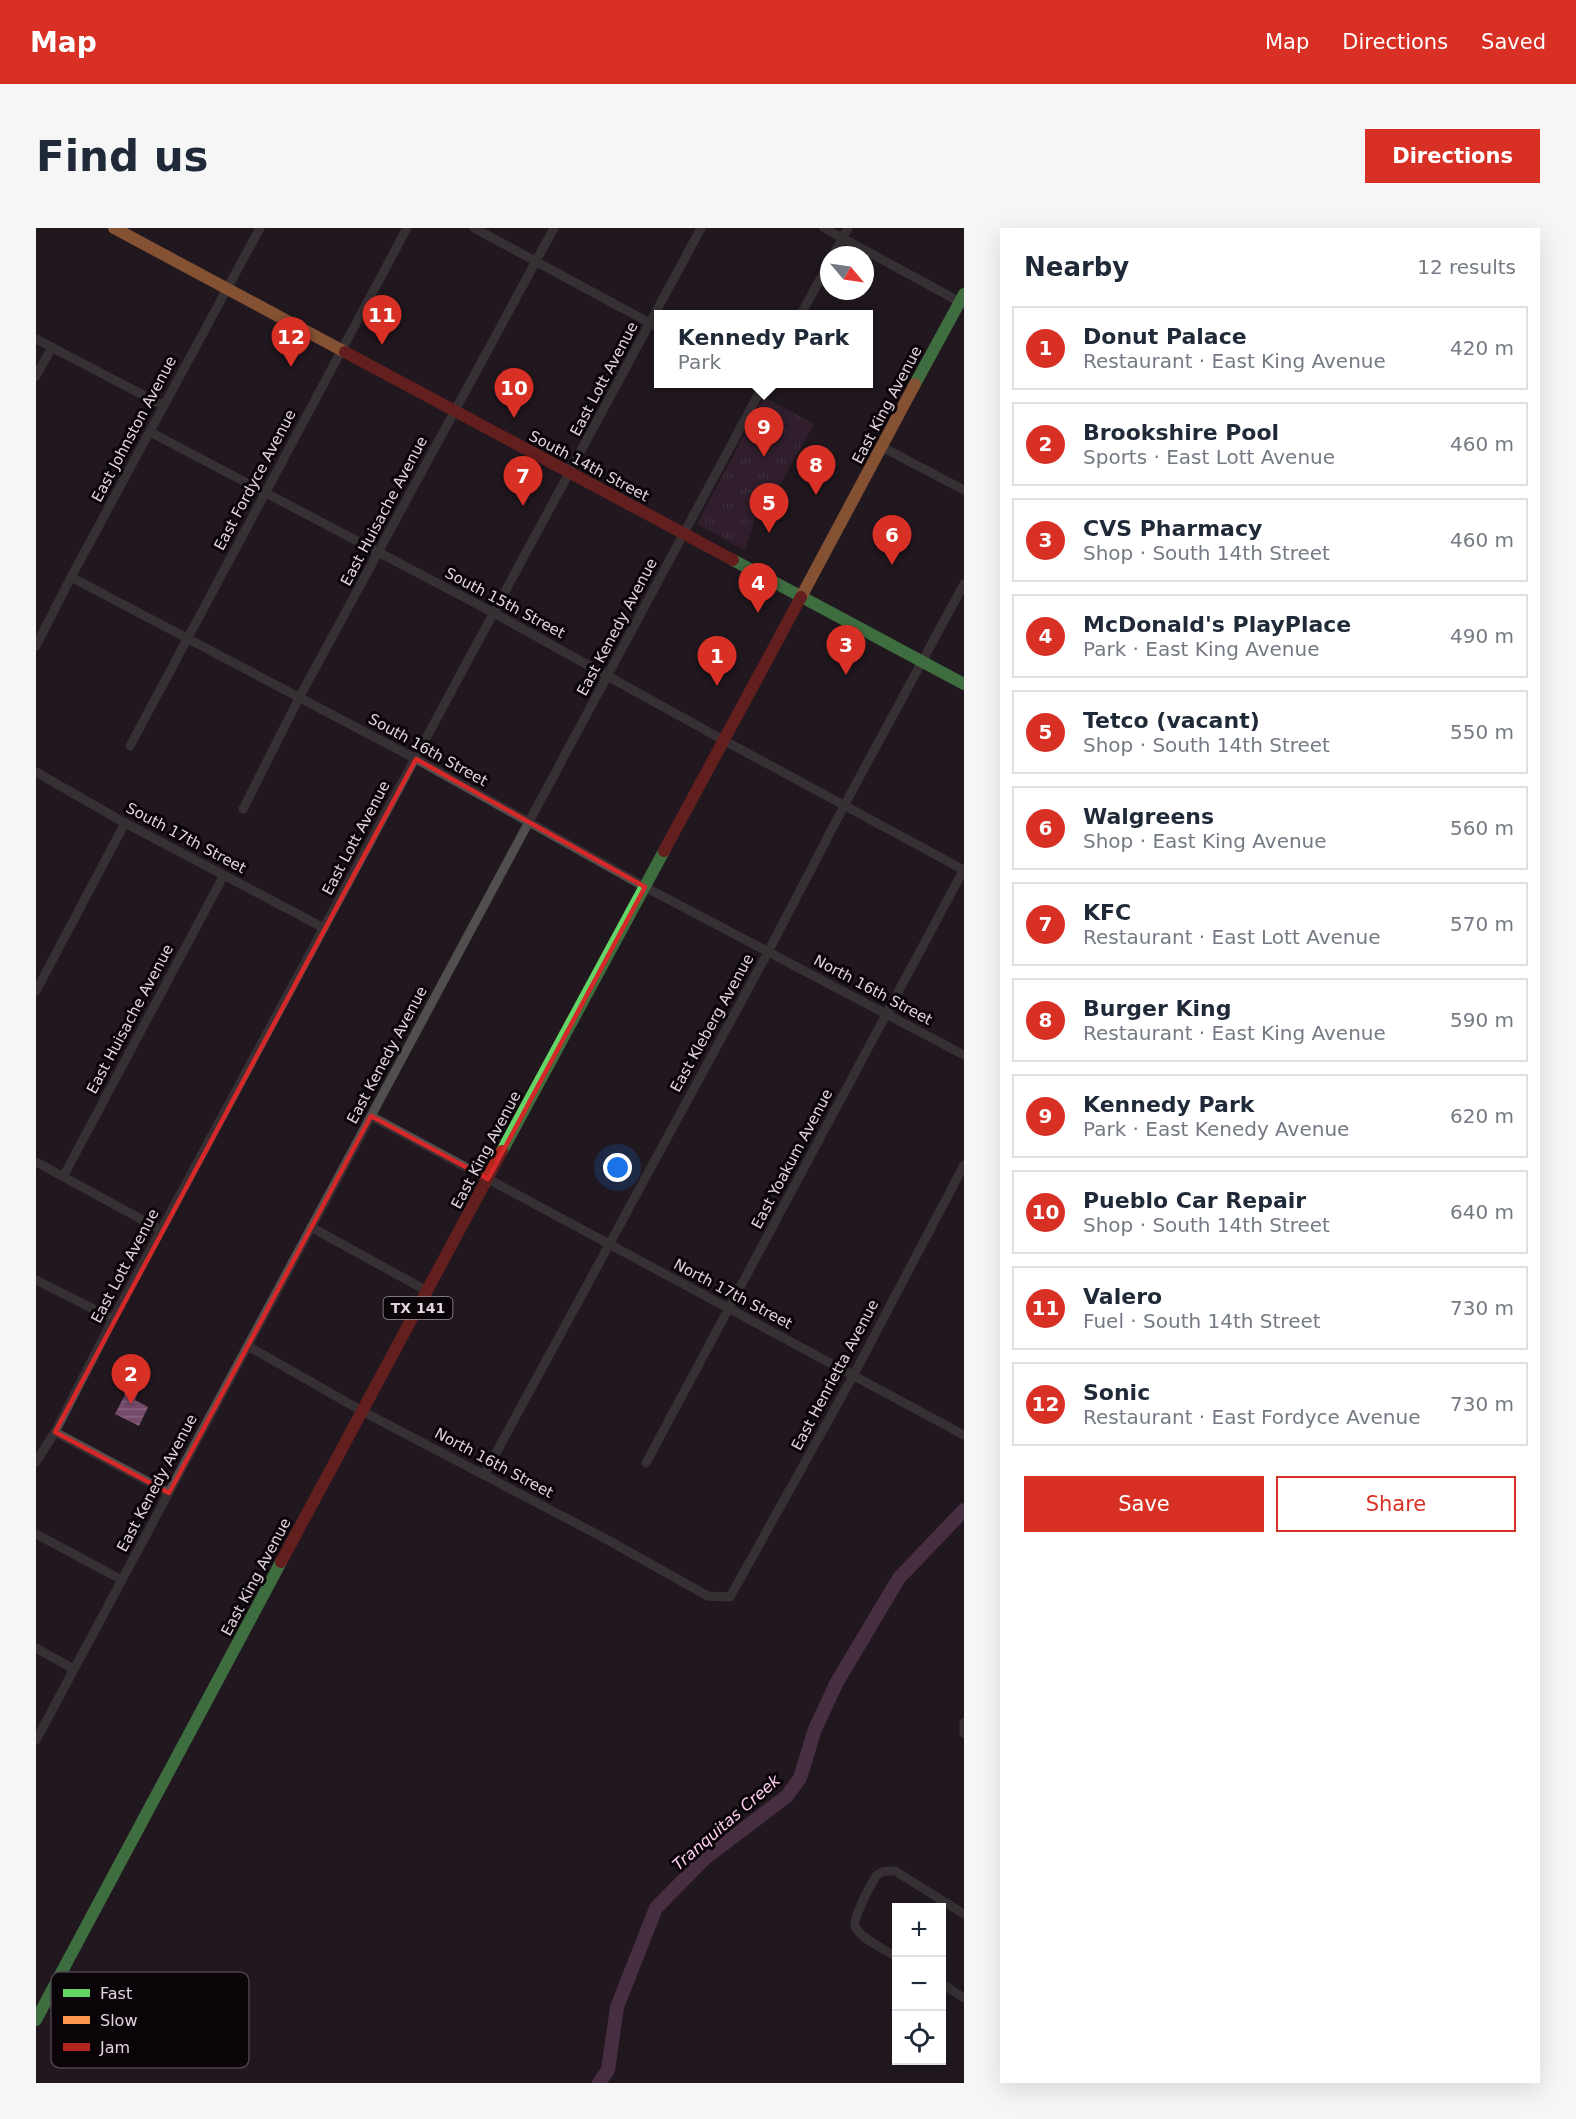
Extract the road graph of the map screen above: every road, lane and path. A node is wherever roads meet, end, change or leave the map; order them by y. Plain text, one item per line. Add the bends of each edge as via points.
1 (114, 228) edge
2 (260, 228) edge
3 (407, 228) edge
4 (474, 228) edge
5 (554, 228) edge
6 (701, 228) edge
7 (824, 228) edge
8 (848, 228) edge
9 (842, 238) junction
10 (838, 246) edge
11 (536, 262) junction
12 (820, 280) edge
13 (227, 288) junction
14 (963, 300) edge
15 (662, 310) edge
16 (804, 310) edge
17 (654, 324) edge
18 (654, 327) edge
19 (36, 339) edge
20 (52, 347) junction
21 (342, 351) junction
22 (36, 376) edge
23 (762, 388) edge
24 (164, 406) junction
25 (455, 411) junction
26 (150, 432) junction
27 (882, 447) junction
28 (570, 473) junction
29 (964, 490) edge
30 (266, 492) junction
31 (684, 534) junction
32 (378, 553) junction
33 (71, 577) junction
34 (964, 584) edge
35 (801, 597) junction
36 (494, 613) junction
37 (187, 638) junction
38 (37, 640) edge
39 (922, 662) junction
40 (607, 676) junction
41 (964, 684) edge
42 (299, 698) junction
43 (725, 741) junction
44 (130, 746) dead end
45 (416, 759) junction
46 (36, 772) edge
47 (845, 804) junction
48 (243, 809) dead end
49 (529, 822) junction
50 (125, 823) junction
51 (964, 870) edge
52 (224, 875) junction
53 (645, 887) junction
54 (324, 928) junction
55 (768, 952) junction
56 (36, 991) edge
57 (886, 1014) junction
58 (964, 1055) edge
59 (371, 1116) junction
60 (36, 1162) edge
61 (964, 1166) edge
62 (63, 1177) junction
63 (488, 1179) junction
64 (311, 1227) junction
65 (161, 1230) junction
66 (608, 1244) junction
67 (36, 1280) edge
68 (427, 1291) junction
69 (730, 1309) junction
70 (113, 1319) junction
71 (248, 1346) junction
72 (853, 1376) junction
73 (362, 1411) junction
74 (55, 1432) junction
75 (964, 1435) edge
76 (36, 1462) edge
77 (646, 1463) dead end
78 (484, 1475) junction
79 (169, 1493) junction
80 (36, 1534) edge
81 (122, 1580) junction
82 (730, 1598) joint
83 (36, 1648) edge
84 (74, 1669) junction
85 (964, 1724) edge
86 (964, 1733) edge
87 (36, 1740) edge
88 (964, 1914) edge
89 (892, 1954) edge
90 (62, 1972) edge
91 (946, 1987) edge
92 (51, 1992) edge
93 (964, 1998) edge
94 (36, 2020) edge

1 - 13 main road, South 14th Street
2 - 13 street, East Johnston Avenue
3 - 21 street, East Fordyce Avenue
4 - 11 street
5 - 11 street, East Huisache Avenue
6 - 15 street, East Lott Avenue
7 - 9 street
8 - 9 street
9 - 10 street
9 - 14 street
11 - 17 street
11 - 25 street, East Huisache Avenue
12 - 16 street
13 - 21 main road, South 14th Street
13 - 24 street, East Johnston Avenue
14 - 27 main road, East King Avenue / TX 141
18 - 28 street, East Lott Avenue
19 - 20 street
20 - 22 street
20 - 24 street
21 - 25 main road, South 14th Street
21 - 30 street, East Fordyce Avenue
23 - 31 street, East Kenedy Avenue
24 - 26 street, East Johnston Avenue
25 - 28 main road, South 14th Street
25 - 32 street, East Huisache Avenue
26 - 30 street, South 15th Street
26 - 33 street, East Johnston Avenue
27 - 29 street
27 - 35 main road, East King Avenue / TX 141
28 - 31 main road, South 14th Street
28 - 36 street, East Lott Avenue
30 - 32 street, South 15th Street
30 - 37 street, East Fordyce Avenue
31 - 35 main road, South 14th Street
31 - 40 street, East Kenedy Avenue
32 - 36 street, South 15th Street
32 - 42 street, East Huisache Avenue
33 - 37 street, South 16th Street
33 - 38 street, East Johnston Avenue
34 - 39 street, East Kleberg Avenue
35 - 39 main road, South 14th Street
35 - 43 main road, East King Avenue / TX 141
36 - 40 street, South 15th Street
36 - 45 street, East Lott Avenue
37 - 42 street, South 16th Street
37 - 44 street, East Fordyce Avenue
39 - 41 main road, South 14th Street
39 - 47 street, East Kleberg Avenue
40 - 43 street, South 15th Street
40 - 49 street, East Kenedy Avenue
42 - 45 street, South 16th Street
42 - 48 street, East Huisache Avenue
43 - 47 street, South 15th Street
43 - 53 main road, East King Avenue / TX 141
45 - 49 street, South 16th Street
45 - 54 street, East Lott Avenue
46 - 50 street, South 17th Street
47 - 51 street, South 15th Street
47 - 55 street, East Kleberg Avenue
49 - 53 street, South 16th Street
49 - 59 street, East Kenedy Avenue
50 - 52 street, South 17th Street
50 - 56 street
51 - 57 street, East Yoakum Avenue
52 - 54 street, South 17th Street
52 - 62 street, East Huisache Avenue
53 - 55 street, South 16th Street
53 - 63 main road, East King Avenue / TX 141
54 - 65 street, East Lott Avenue
55 - 57 street, North 16th Street
55 - 66 street, East Kleberg Avenue
57 - 58 street, North 16th Street
57 - 69 street, East Yoakum Avenue
59 - 63 street
59 - 64 street, East Kenedy Avenue
60 - 62 street
61 - 72 street, East Henrietta Avenue
62 - 65 street
63 - 66 street, North 17th Street
63 - 68 main road, East King Avenue / TX 141
64 - 68 street
64 - 71 street, East Kenedy Avenue
65 - 70 street, East Lott Avenue
66 - 69 street, North 17th Street
66 - 78 street, East Kleberg Avenue
67 - 70 street
68 - 73 main road, East King Avenue / TX 141
69 - 72 street, North 17th Street
69 - 77 street, East Yoakum Avenue
70 - 74 street, East Lott Avenue
71 - 73 street, North 16th Street
71 - 79 street, East Kenedy Avenue
72 - 75 street, North 17th Street
72 - 82 street, East Henrietta Avenue
73 - 78 street, North 16th Street
73 - 90 main road, East King Avenue / TX 141
74 - 76 street, East Lott Avenue
74 - 79 street
78 - 82 street, North 16th Street via 708,1596
79 - 81 street, East Kenedy Avenue
80 - 81 street
81 - 84 street, East Kenedy Avenue
83 - 84 street
84 - 87 street, East Kenedy Avenue
85 - 86 street
88 - 89 street via 895,1871 885,1870 877,1875 855,1916 855,1925 859,1934
91 - 93 street
92 - 94 main road, East King Avenue / TX 141

